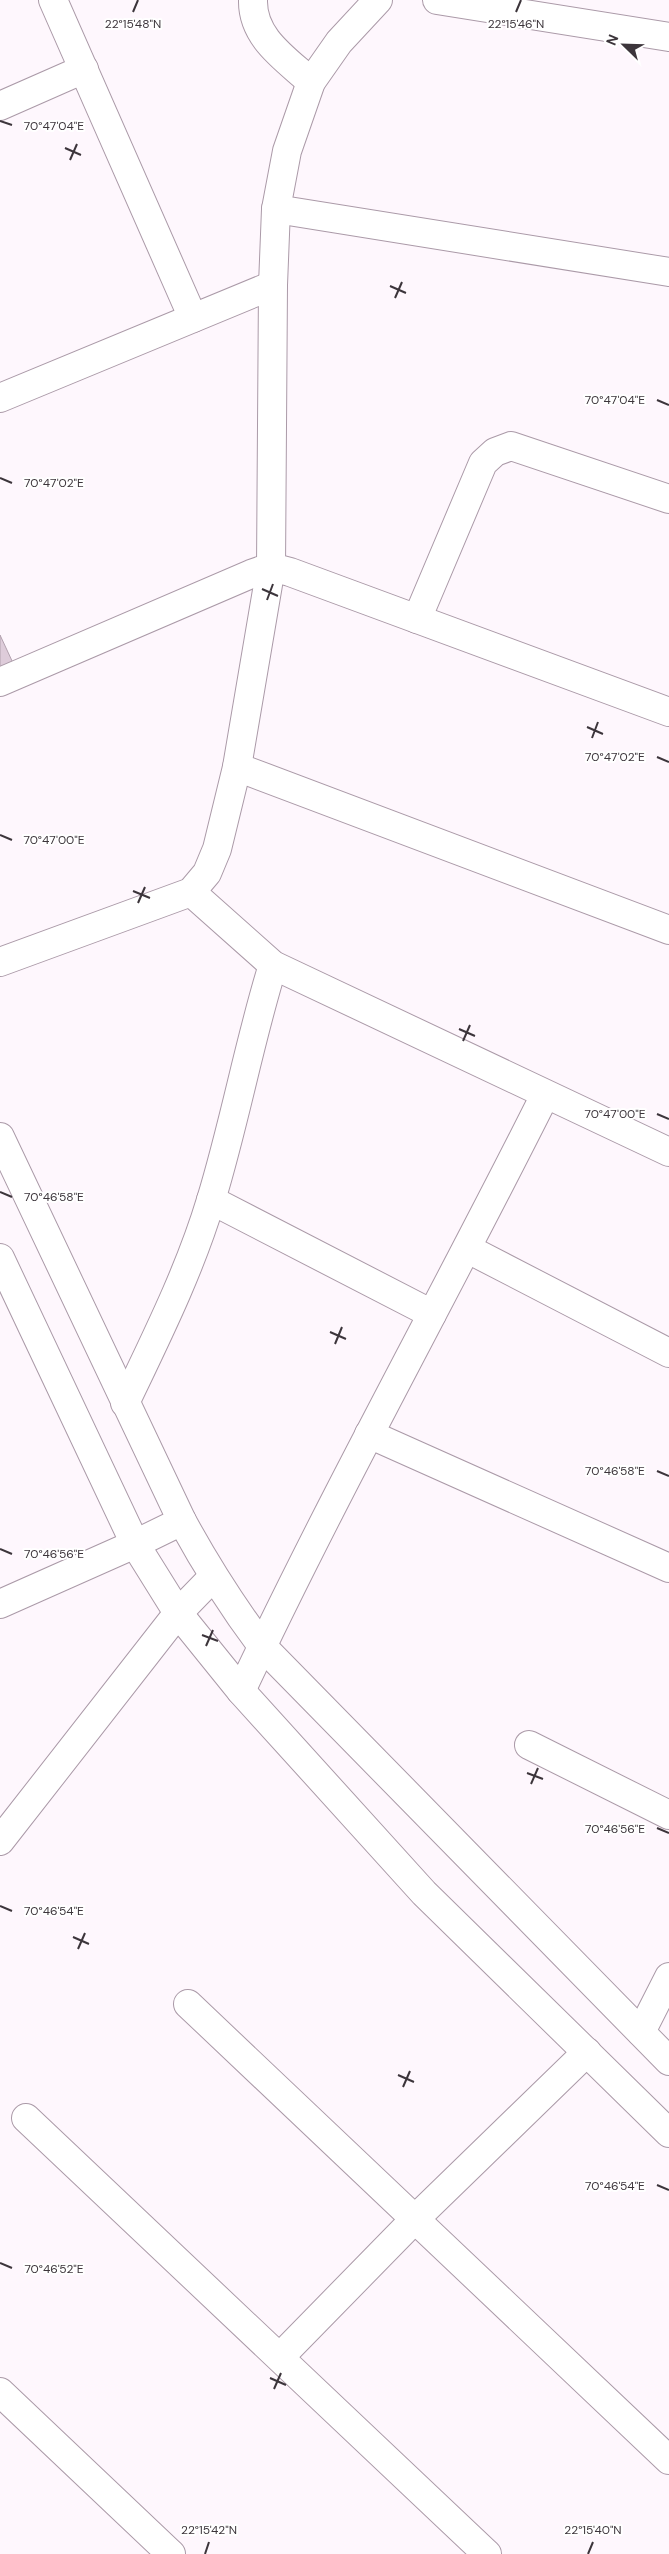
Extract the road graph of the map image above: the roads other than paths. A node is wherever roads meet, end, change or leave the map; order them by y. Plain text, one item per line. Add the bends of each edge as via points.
1 (53, 0) edge
2 (253, 0) edge
3 (378, 0) edge
4 (437, 0) edge
5 (669, 36) edge
6 (84, 69) junction
7 (311, 82) junction
8 (0, 106) edge
9 (276, 209) junction
10 (669, 272) edge
11 (272, 285) junction
12 (193, 318) junction
13 (0, 398) edge
14 (669, 498) edge
15 (271, 568) junction
16 (417, 619) junction
17 (0, 682) edge
18 (669, 712) edge
19 (237, 767) junction
20 (191, 892) junction
21 (669, 930) edge
22 (0, 962) edge
23 (273, 964) junction
24 (545, 1095) junction
25 (0, 1137) edge
26 (669, 1152) edge
27 (211, 1200) junction
28 (468, 1249) junction
29 (0, 1258) edge
30 (8, 1298) edge
31 (432, 1314) junction
32 (669, 1353) edge
33 (125, 1402) junction
34 (369, 1434) junction
35 (182, 1521) junction
36 (135, 1544) junction
37 (669, 1568) edge
38 (213, 1577) junction
39 (0, 1604) edge
40 (178, 1613) junction
41 (262, 1646) junction
42 (241, 1691) junction
43 (529, 1745) dead end
44 (669, 1815) edge
45 (0, 1841) edge
46 (669, 1978) edge
47 (188, 2004) dead end
48 (641, 2032) junction
49 (587, 2052) junction
50 (669, 2061) edge
51 (26, 2118) dead end
52 (669, 2133) edge
53 (414, 2220) junction
54 (280, 2357) junction
55 (0, 2392) edge
56 (669, 2460) edge
57 (171, 2554) edge
58 (487, 2554) edge

1 - 6 street
2 - 7 street via 252,15 262,36
3 - 7 street via 339,42
4 - 5 street
6 - 8 street
6 - 12 street
7 - 9 street via 287,151
9 - 10 street
9 - 11 street
11 - 12 street
11 - 15 street
12 - 13 street
14 - 16 street via 511,446 495,452 484,463
15 - 16 street
15 - 17 street
15 - 19 street
16 - 18 street
19 - 20 street via 218,849 207,873
19 - 21 street
20 - 22 street
20 - 23 street
23 - 24 street
23 - 27 street
24 - 26 street
24 - 28 street
25 - 33 street
27 - 31 street
27 - 33 street via 167,1314
28 - 31 street
28 - 32 street
29 - 30 street
30 - 36 street
31 - 34 street
33 - 35 street
34 - 37 street
34 - 41 street
35 - 36 street
35 - 38 street
36 - 39 street
36 - 40 street
38 - 40 street
38 - 41 street
40 - 42 street
40 - 45 street
41 - 42 street
41 - 48 street
42 - 49 street via 424,1893
43 - 44 street
46 - 48 street
47 - 53 street
48 - 50 street
49 - 52 street
49 - 53 street
51 - 54 street
53 - 54 street
53 - 56 street
54 - 58 street
55 - 57 street

